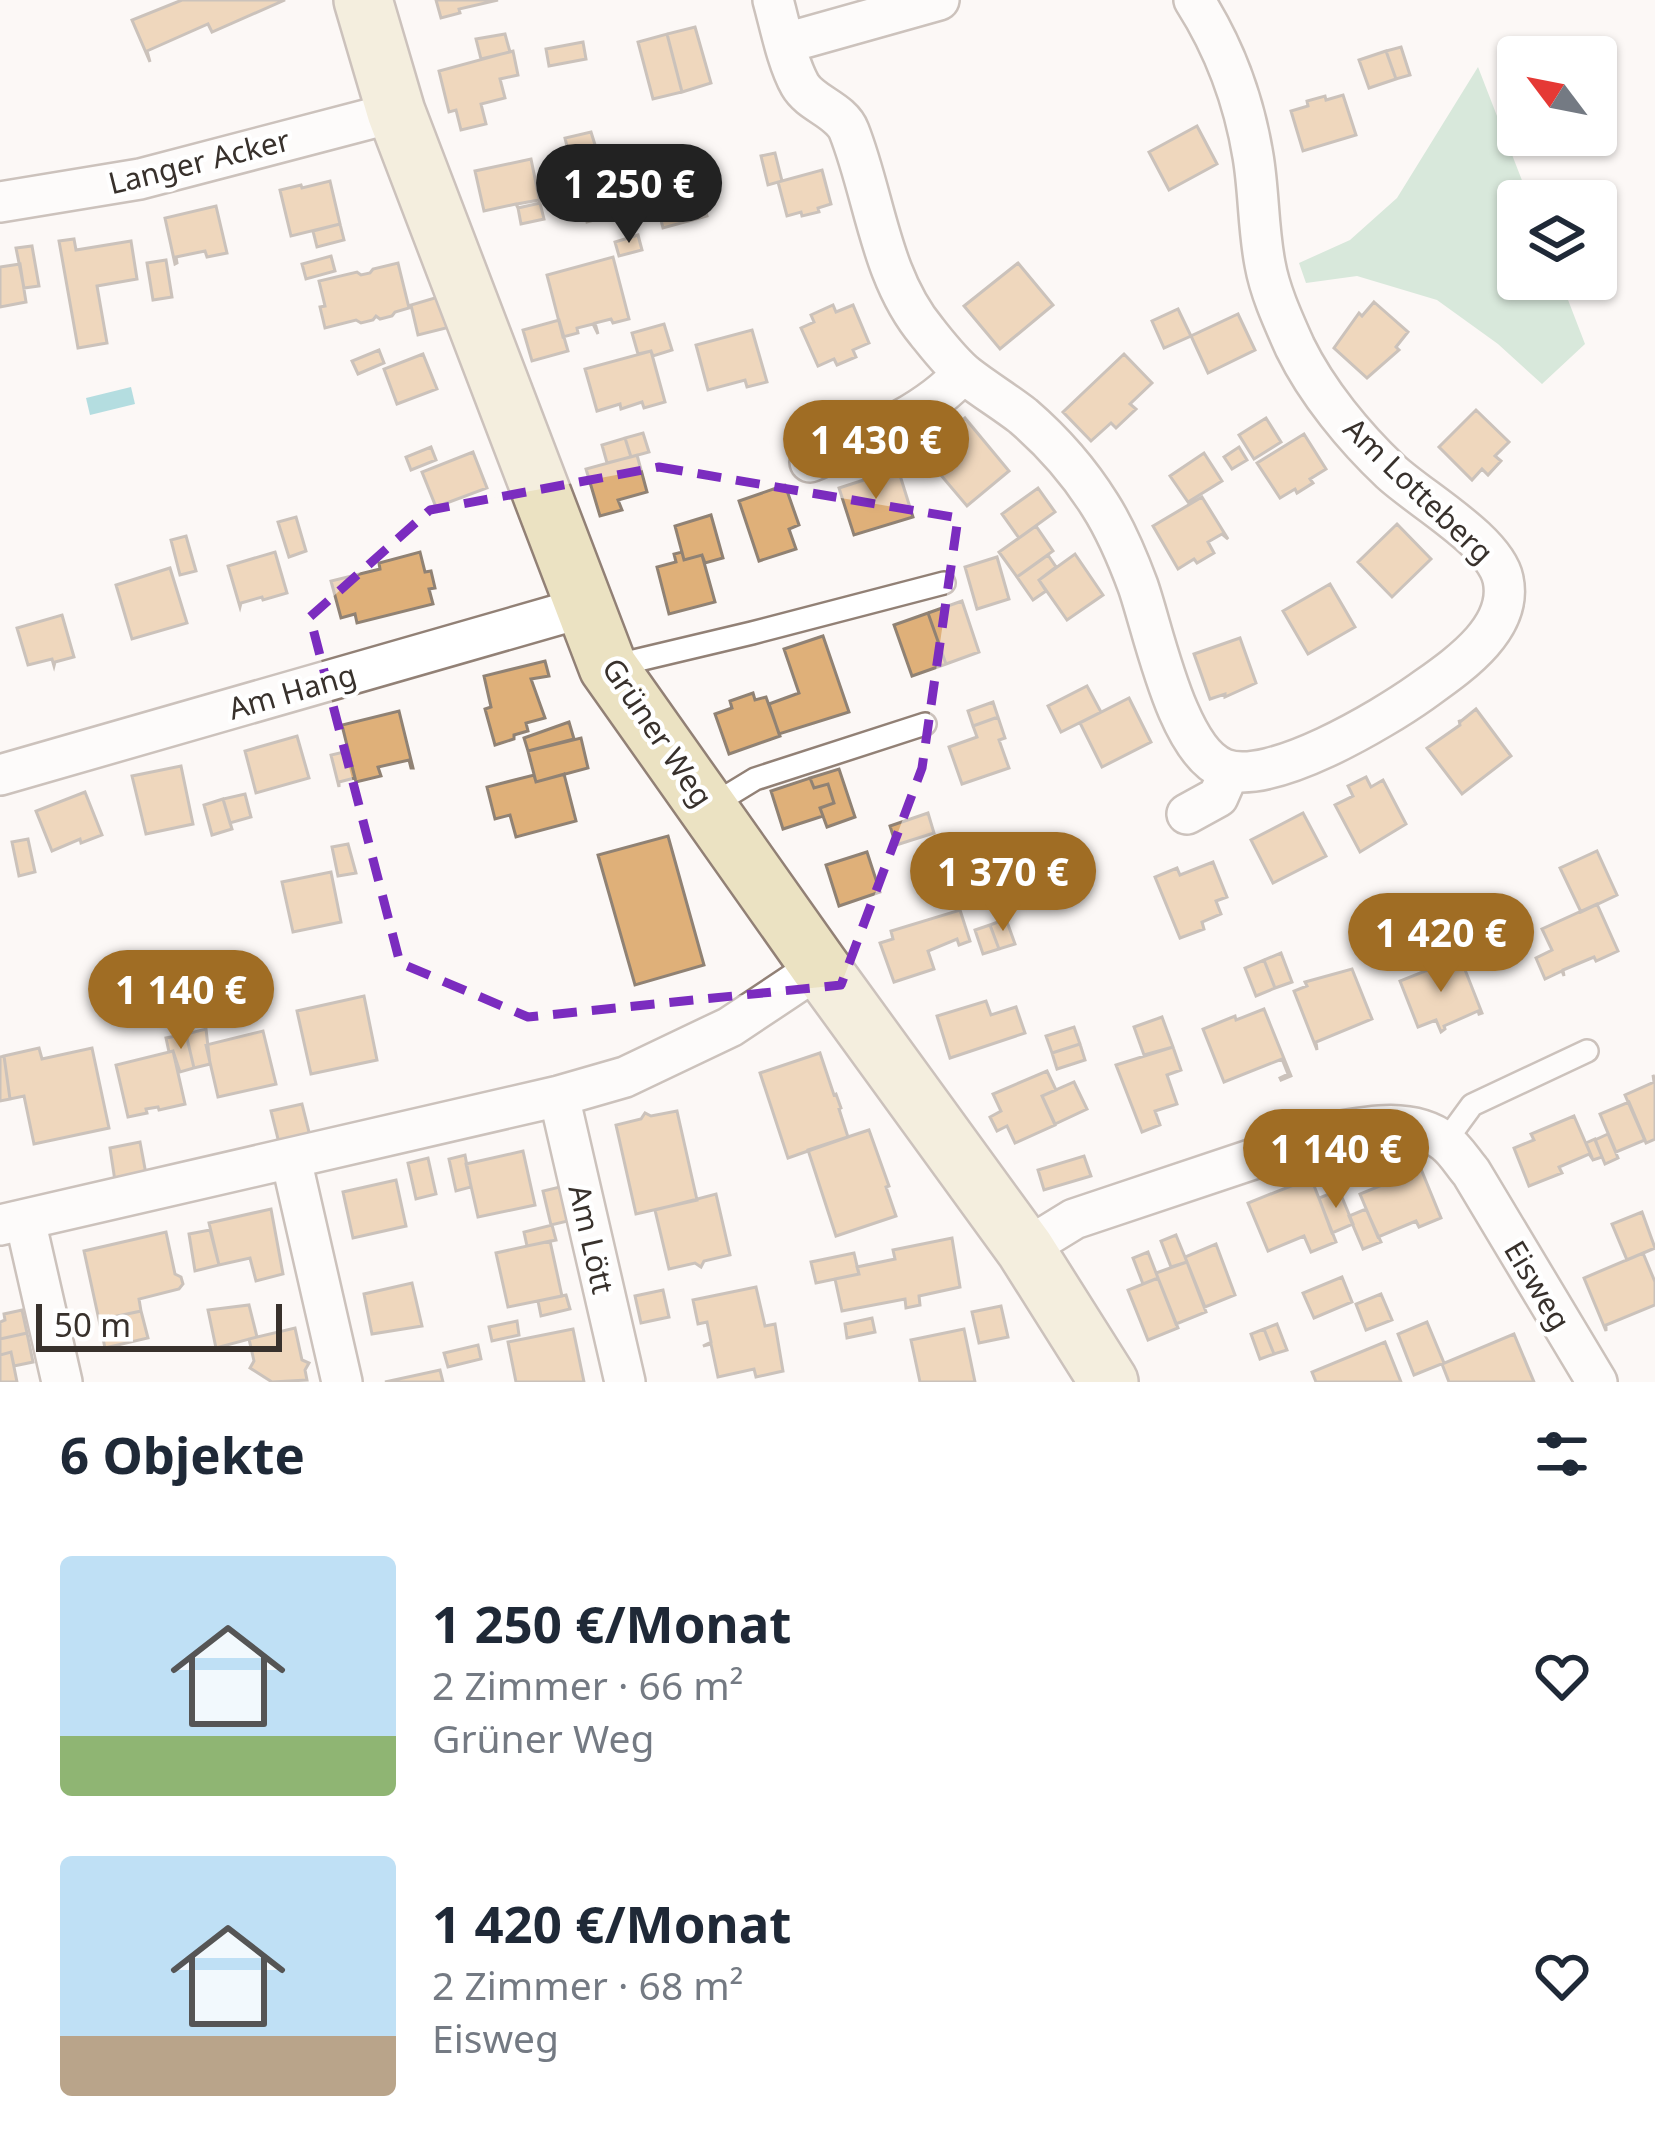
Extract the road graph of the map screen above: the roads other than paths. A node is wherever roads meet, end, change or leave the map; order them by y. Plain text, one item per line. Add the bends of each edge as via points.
1 (363, 0) edge
2 (773, 0) edge
3 (939, 0) edge
4 (1194, 0) edge
5 (786, 43) junction
6 (396, 112) junction
7 (0, 202) edge
8 (963, 373) junction
9 (810, 462) dead end
10 (944, 583) dead end
11 (585, 608) junction
12 (608, 667) junction
13 (925, 724) dead end
14 (1229, 772) junction
15 (0, 775) edge
16 (709, 807) junction
17 (1187, 814) dead end
18 (820, 967) junction
19 (1587, 1051) dead end
20 (559, 1096) junction
21 (1445, 1142) junction
22 (291, 1159) junction
23 (12, 1222) edge
24 (1025, 1249) junction
25 (62, 1382) edge
26 (342, 1382) edge
27 (625, 1382) edge
28 (1109, 1382) edge
29 (1597, 1382) edge

1 - 6 street, Grüner Weg
2 - 5 street
3 - 5 street
4 - 14 street, Am Lotteberg via 1241,103 1264,264 1297,351 1392,472 1496,560 1505,602 1476,647 1384,719 1272,767
5 - 8 street via 801,88 847,124 898,285
6 - 7 street, Langer Acker via 140,179
6 - 11 street, Grüner Weg
8 - 9 street via 886,429
8 - 14 street via 1024,417 1100,506 1136,582 1182,722 1196,747
10 - 12 lane
11 - 12 street, Grüner Weg
11 - 15 street, Am Hang
12 - 16 street, Grüner Weg
13 - 16 lane via 755,779
14 - 17 street via 1218,797
16 - 18 street, Grüner Weg
18 - 20 street via 730,1027 625,1077
18 - 24 street, Grüner Weg
19 - 21 lane via 1472,1105
20 - 22 street
20 - 27 street, Am Lött
21 - 24 street via 1414,1128 1331,1133 1074,1219
21 - 29 street, Eisweg
22 - 23 street
22 - 26 street
23 - 25 street
24 - 28 street, Grüner Weg

